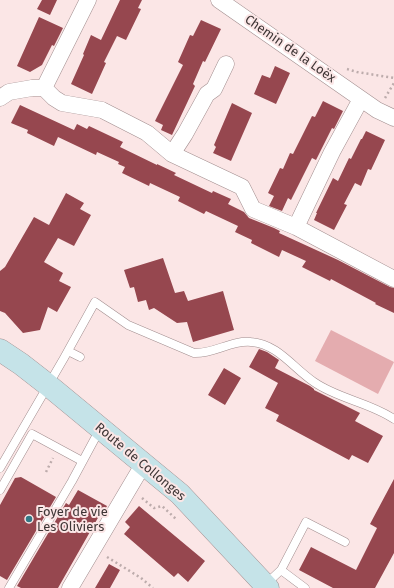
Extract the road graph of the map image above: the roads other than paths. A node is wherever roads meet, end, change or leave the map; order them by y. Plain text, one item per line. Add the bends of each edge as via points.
1 (88, 0) edge
2 (219, 0) edge
3 (226, 64) dead end
4 (44, 88) junction
5 (0, 98) edge
6 (361, 99) junction
7 (394, 118) edge
8 (172, 154) junction
9 (296, 228) junction
10 (394, 279) edge
11 (0, 350) edge
12 (68, 351) junction
13 (80, 357) dead end
14 (48, 385) junction
15 (394, 419) edge
16 (100, 428) junction
17 (82, 461) junction
18 (144, 463) junction
19 (0, 468) edge
20 (0, 490) edge
21 (345, 542) dead end
22 (271, 581) edge
23 (9, 588) edge
24 (70, 588) edge
25 (305, 588) edge

1 - 4 street
2 - 6 street, Chemin de la Loëx
3 - 8 street via 214,89 207,94
4 - 5 street via 9,92
4 - 8 street via 62,103 102,110 147,133
6 - 7 street, Chemin de la Loëx
6 - 9 street via 332,152
8 - 9 street via 242,187 253,209
9 - 10 street
11 - 14 street, Route de Collonges
12 - 13 lane
12 - 14 lane
12 - 15 lane via 95,302 128,325 194,353 204,354 241,342 268,346 325,389 378,409
14 - 16 street, Route de Collonges
14 - 19 lane
16 - 17 lane
16 - 18 street, Route de Collonges
17 - 20 lane via 32,434
17 - 23 lane
18 - 22 street, Route de Collonges
18 - 24 street
21 - 22 lane via 306,522
22 - 25 lane

